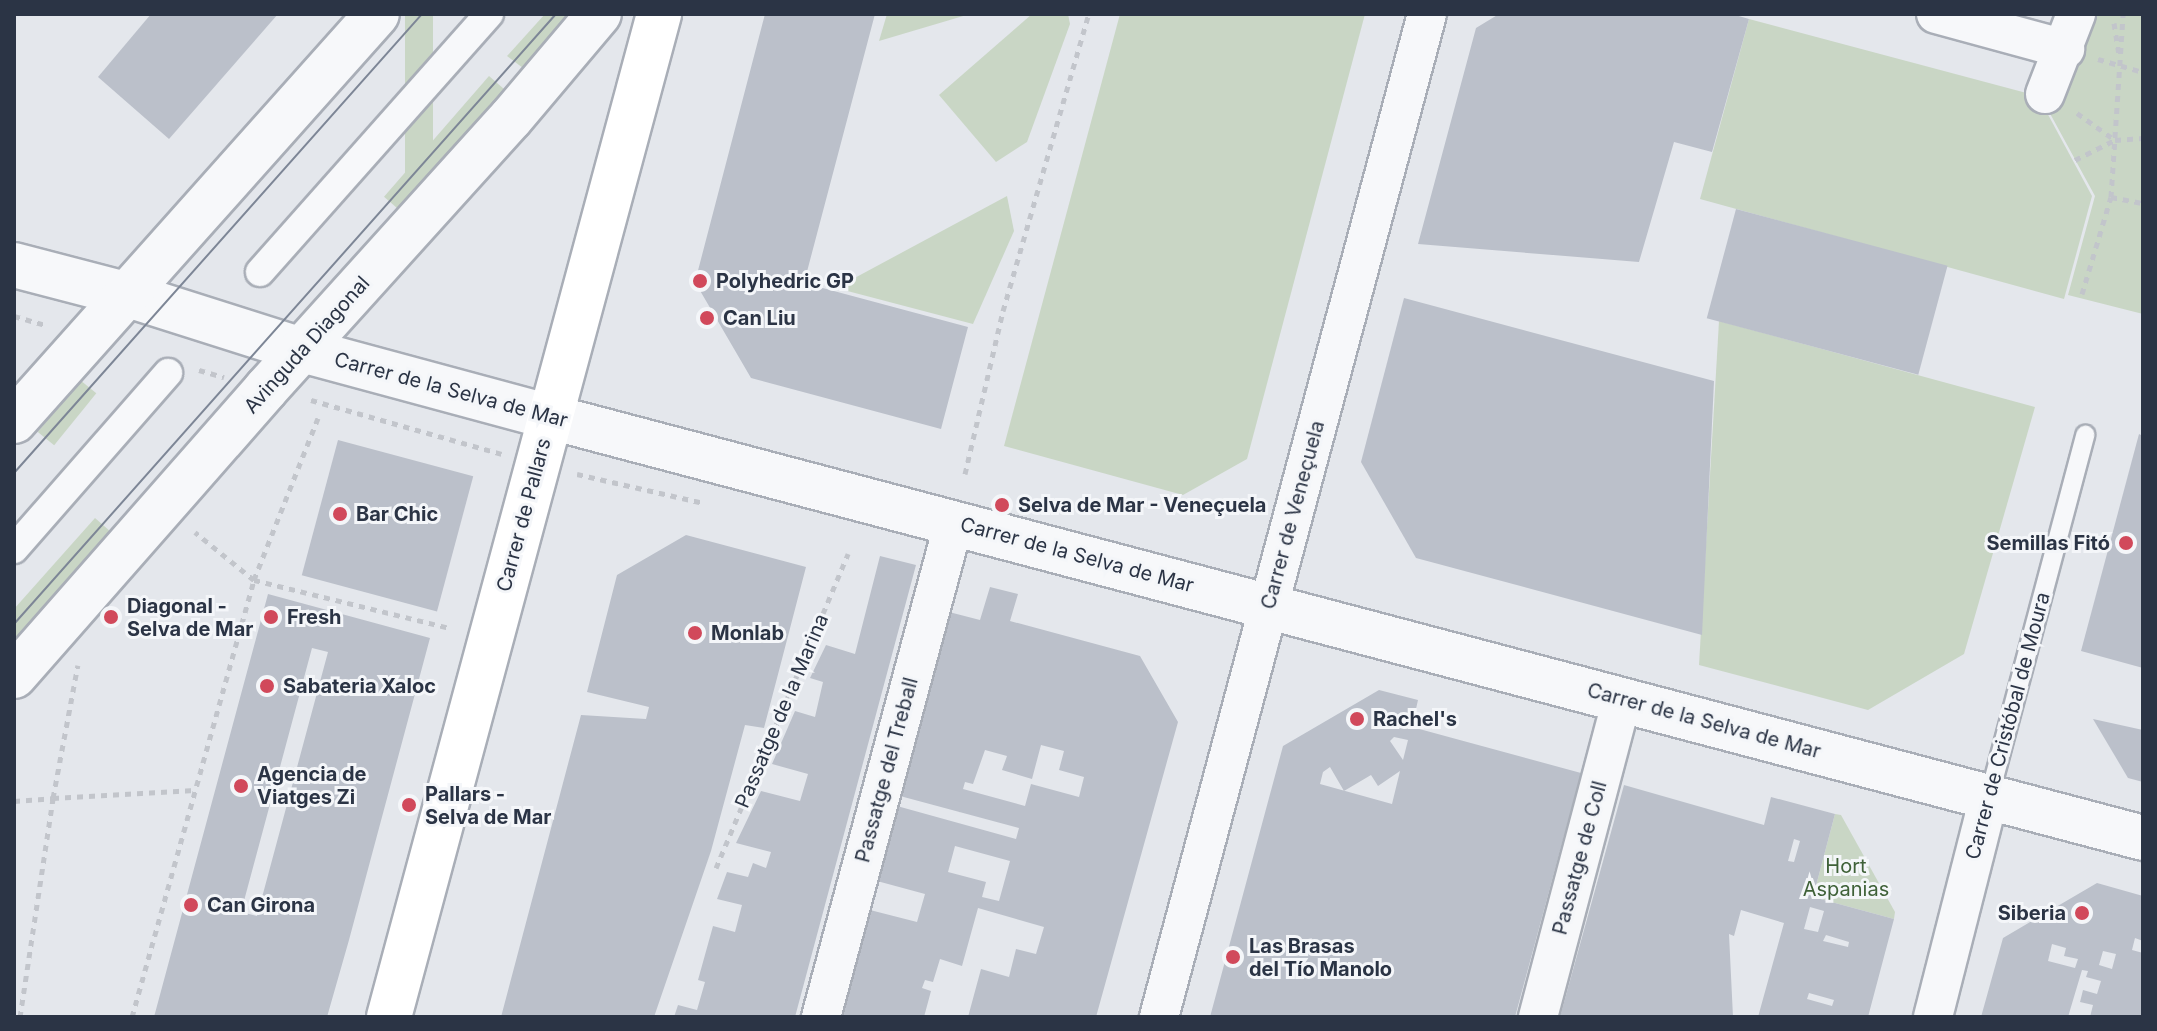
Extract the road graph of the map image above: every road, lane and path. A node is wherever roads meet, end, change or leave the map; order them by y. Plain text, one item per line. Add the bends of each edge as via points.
1 (377, 14) edge
2 (489, 14) edge
3 (599, 14) edge
4 (659, 14) edge
5 (1089, 14) edge
6 (1427, 14) edge
7 (1936, 14) edge
8 (2113, 14) edge
9 (2123, 14) edge
10 (2070, 31) edge
11 (2103, 60) dead end
12 (2121, 66) junction
13 (2143, 72) edge
14 (2055, 100) joint
15 (2143, 138) edge
16 (2115, 140) junction
17 (2075, 160) dead end
18 (2111, 197) junction
19 (2143, 203) edge
20 (14, 265) edge
21 (260, 272) dead end
22 (125, 294) junction
23 (2082, 294) dead end
24 (14, 316) edge
25 (55, 328) dead end
26 (302, 350) junction
27 (168, 373) dead end
28 (301, 397) dead end
29 (551, 417) junction
30 (318, 418) dead end
31 (14, 421) edge
32 (2085, 435) dead end
33 (507, 456) dead end
34 (965, 474) dead end
35 (954, 522) junction
36 (195, 532) dead end
37 (14, 549) edge
38 (848, 554) dead end
39 (254, 580) junction
40 (1268, 606) junction
41 (449, 628) dead end
42 (78, 665) dead end
43 (14, 676) edge
44 (1622, 699) junction
45 (195, 790) junction
46 (1989, 797) junction
47 (53, 798) junction
48 (14, 801) edge
49 (2143, 838) edge
50 (716, 868) dead end
51 (20, 1017) edge
52 (132, 1017) edge
53 (389, 1017) edge
54 (821, 1017) edge
55 (1159, 1017) edge
56 (1538, 1017) edge
57 (1933, 1017) edge

1 - 22 street
2 - 21 street
3 - 26 street, Avinguda Diagonal
4 - 29 main road, Carrer de Pallars
5 - 34 path via 1003,311
6 - 40 street, Carrer de Veneçuela
7 - 10 street
8 - 12 path
9 - 12 path
10 - 14 street
11 - 12 path
12 - 13 path
12 - 16 path
14 - 16 path
15 - 16 path
16 - 17 path
16 - 18 path
18 - 19 path
18 - 23 path
20 - 22 street, Carrer de la Selva de Mar
22 - 26 street, Carrer de la Selva de Mar
22 - 31 street
24 - 25 path
26 - 29 street, Carrer de la Selva de Mar
26 - 43 street, Avinguda Diagonal
27 - 37 street
28 - 33 path
29 - 35 street, Carrer de la Selva de Mar
29 - 53 main road, Carrer de Pallars
30 - 39 path
32 - 46 lane, Carrer de Cristóbal de Moura
35 - 40 street, Carrer de la Selva de Mar
35 - 54 street, Passatge del Treball
36 - 39 path
38 - 50 path, Passatge de la Marina
39 - 41 path
39 - 45 path
40 - 44 street, Carrer de la Selva de Mar
40 - 55 street, Carrer de Veneçuela
42 - 47 path
44 - 46 street, Carrer de la Selva de Mar
44 - 56 street, Passatge de Coll
45 - 47 path
45 - 52 path
46 - 49 street, Carrer de la Selva de Mar
46 - 57 street, Carrer de Cristóbal de Moura
47 - 48 path
47 - 51 path

